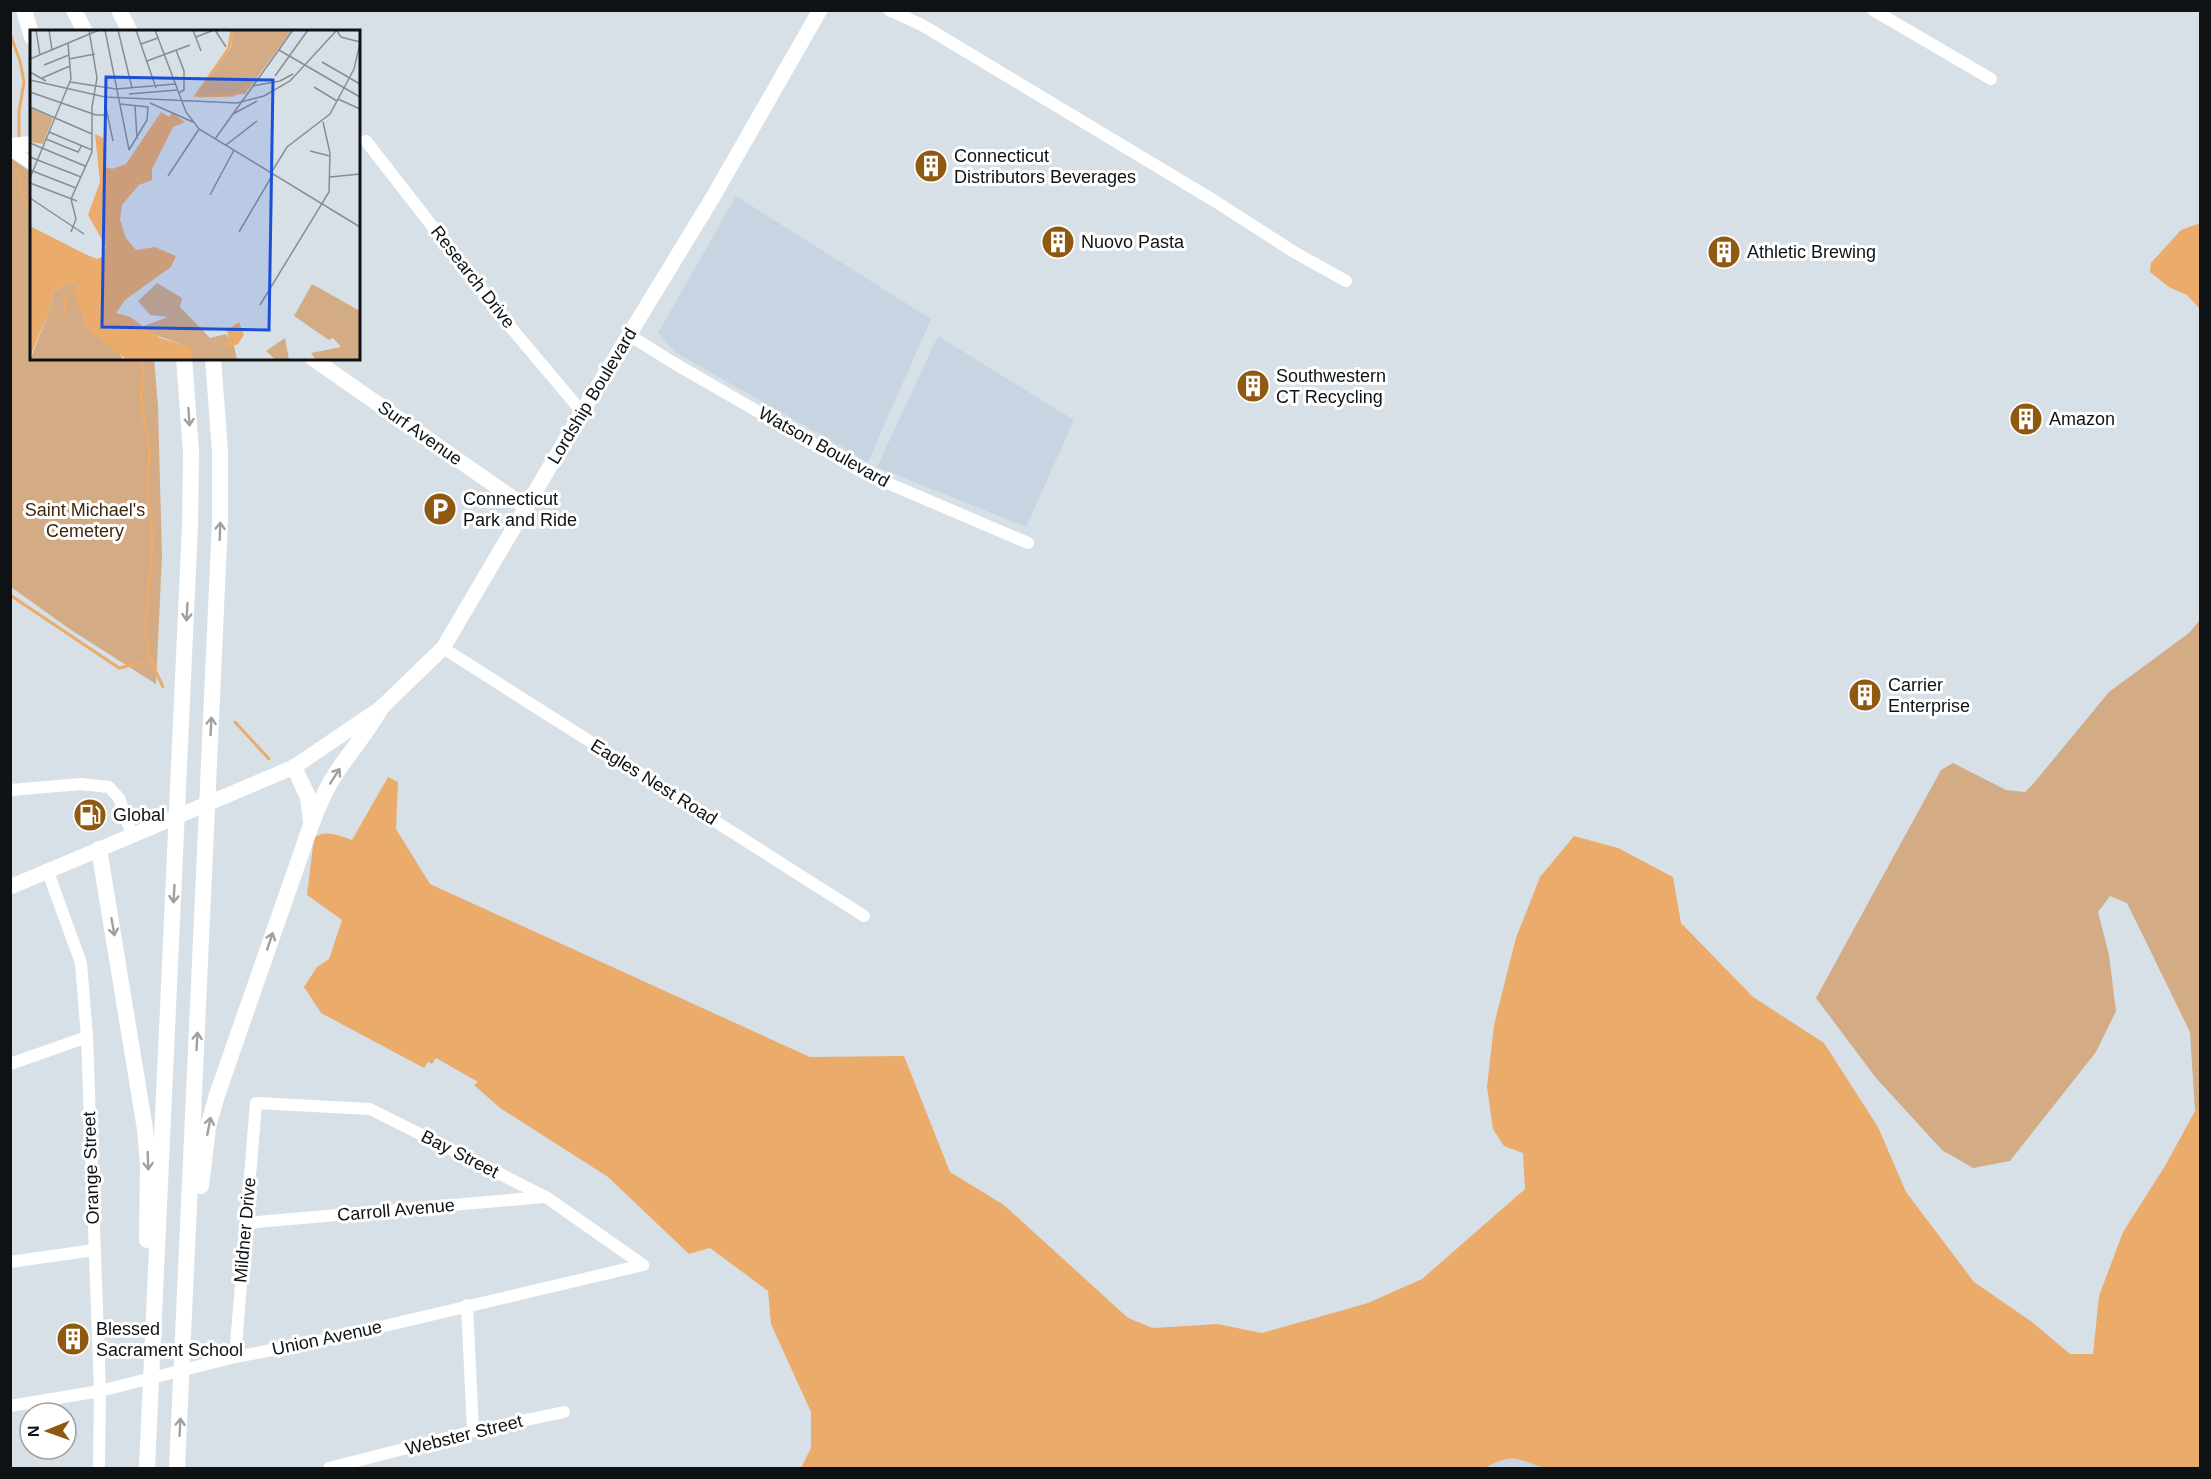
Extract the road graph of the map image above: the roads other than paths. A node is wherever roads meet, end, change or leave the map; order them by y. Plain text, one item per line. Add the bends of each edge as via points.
1 (24, 10) edge
2 (74, 10) edge
3 (107, 10) edge
4 (119, 10) edge
5 (820, 10) edge
6 (889, 10) edge
7 (1873, 10) edge
8 (30, 30) edge
9 (84, 30) edge
10 (116, 30) edge
11 (129, 30) edge
12 (1991, 79) dead end
13 (366, 141) dead end
14 (30, 144) edge
15 (10, 148) edge
16 (30, 163) edge
17 (1346, 281) dead end
18 (629, 335) junction
19 (184, 360) edge
20 (213, 360) edge
21 (315, 360) edge
22 (582, 412) junction
23 (527, 508) junction
24 (1028, 543) dead end
25 (443, 648) junction
26 (381, 708) junction
27 (294, 767) junction
28 (10, 790) edge
29 (310, 828) junction
30 (132, 835) junction
31 (99, 849) junction
32 (48, 872) junction
33 (10, 887) edge
34 (864, 915) dead end
35 (87, 1038) junction
36 (10, 1065) edge
37 (256, 1103) joint
38 (546, 1197) junction
39 (246, 1223) junction
40 (94, 1250) junction
41 (10, 1262) edge
42 (643, 1265) joint
43 (467, 1305) junction
44 (183, 1351) junction
45 (235, 1357) junction
46 (153, 1358) junction
47 (100, 1391) junction
48 (10, 1406) edge
49 (564, 1412) dead end
50 (473, 1431) junction
51 (99, 1468) edge
52 (147, 1468) edge
53 (177, 1468) edge
54 (334, 1468) edge

1 - 8 highway
2 - 9 highway
3 - 10 highway
4 - 11 highway
5 - 18 main road, Lordship Boulevard
6 - 17 street via 922,25
7 - 12 street
13 - 22 street, Research Drive
14 - 15 highway
15 - 16 street
18 - 22 main road, Lordship Boulevard
18 - 24 street, Watson Boulevard via 864,473
19 -> 46 highway via 191,488
44 -> 20 highway via 221,486
21 - 23 main road, Surf Avenue
22 - 23 main road, Lordship Boulevard
23 - 25 main road, Lordship Boulevard
25 - 26 main road, Lordship Boulevard
25 - 34 street, Eagles Nest Road
26 - 27 main road, Lordship Boulevard
29 -> 26 highway via 335,775
27 - 29 highway via 310,803
27 - 30 main road, Lordship Boulevard
28 - 30 street via 81,784 109,787 119,798
44 -> 29 highway via 212,1111
30 - 31 main road, Lordship Boulevard
31 - 32 main road, Lordship Boulevard
31 -> 46 highway via 145,1130
32 - 33 main road, Lordship Boulevard
32 - 35 street, Orange Street via 81,963
35 - 36 street
35 - 40 street, Orange Street
37 - 38 street, Bay Street via 370,1109
37 - 39 street, Mildner Drive
38 - 39 street, Carroll Avenue
38 - 42 street, Bay Street
39 - 45 street, Mildner Drive
40 - 41 street
40 - 47 street, Orange Street
42 - 43 street, Union Avenue
43 - 45 street, Union Avenue via 325,1340
43 - 50 street
53 -> 44 highway
45 - 47 street, Union Avenue
46 - 52 highway
47 - 48 street, Union Avenue
47 - 51 street, Orange Street
49 - 50 street, Webster Street
50 - 54 street, Webster Street

